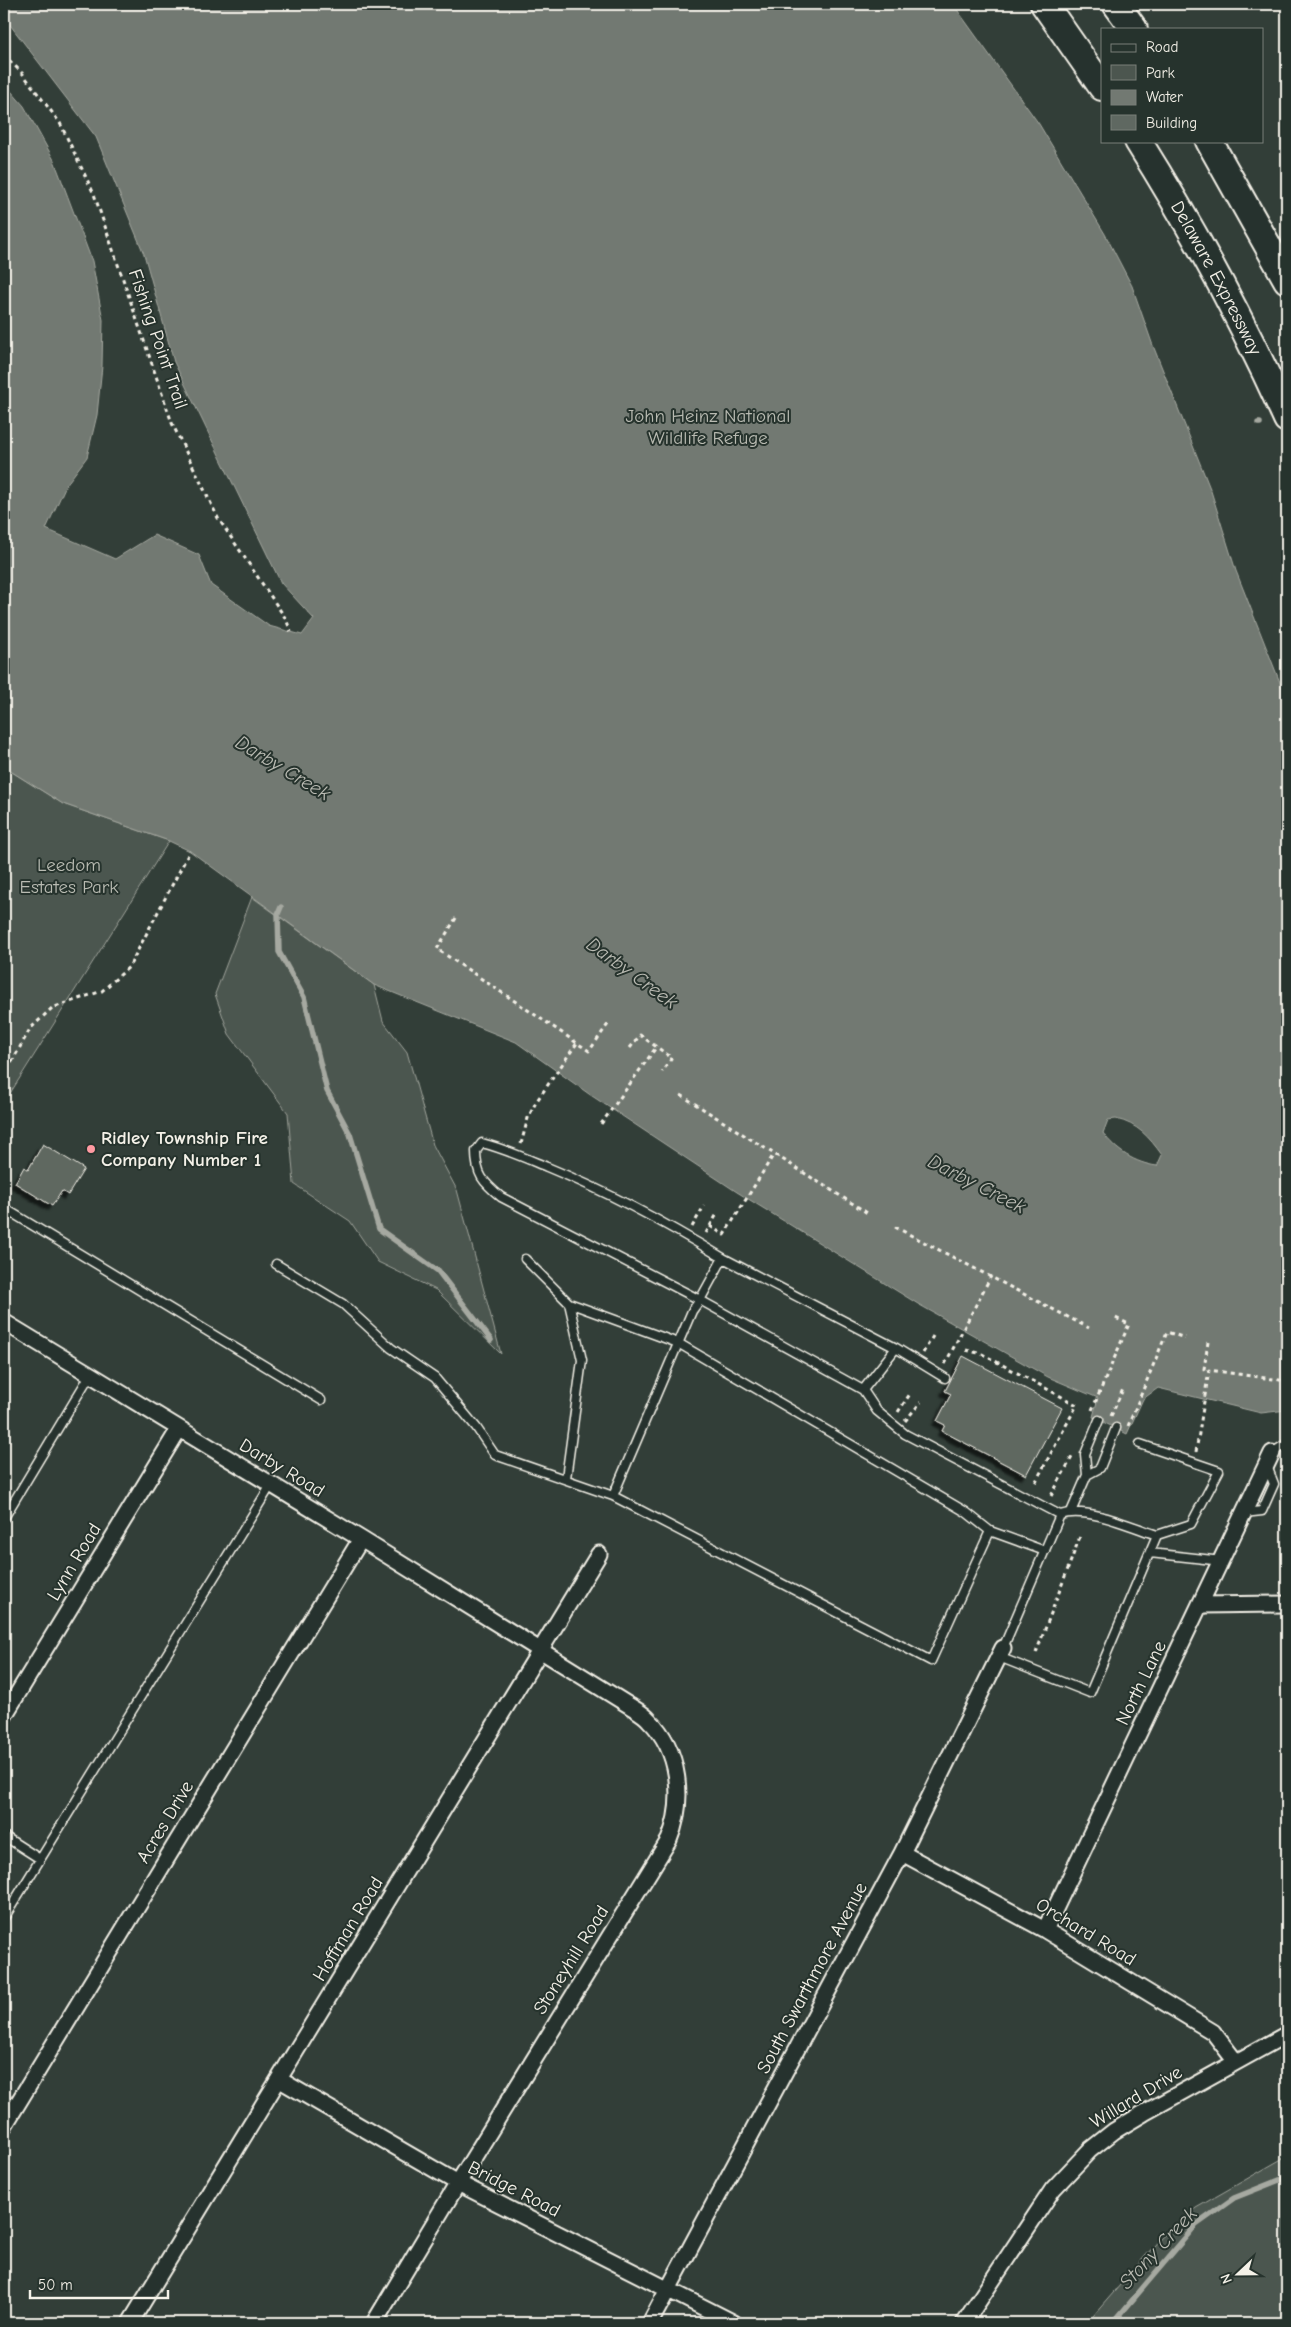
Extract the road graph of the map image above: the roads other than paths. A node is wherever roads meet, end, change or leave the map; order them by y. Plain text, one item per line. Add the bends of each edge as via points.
1 (1044, 4) edge
2 (1116, 4) edge
3 (1125, 4) edge
4 (1133, 28) edge
5 (1139, 28) edge
6 (1101, 86) edge
7 (1139, 142) edge
8 (1210, 142) edge
9 (1287, 280) edge
10 (1287, 419) edge
11 (4, 1208) edge
12 (722, 1258) junction
13 (525, 1259) dead end
14 (276, 1264) dead end
15 (700, 1300) junction
16 (569, 1303) junction
17 (4, 1322) edge
18 (678, 1343) junction
19 (896, 1348) junction
20 (90, 1375) junction
21 (942, 1376) road end
22 (863, 1390) junction
23 (321, 1400) dead end
24 (1099, 1420) dead end
25 (1116, 1428) dead end
26 (179, 1429) junction
27 (1287, 1443) edge
28 (1140, 1444) dead end
29 (1270, 1460) joint
30 (1086, 1474) junction
31 (566, 1478) junction
32 (272, 1485) junction
33 (612, 1496) junction
34 (1072, 1512) junction
35 (1060, 1515) junction
36 (4, 1518) edge
37 (990, 1531) junction
38 (1157, 1535) junction
39 (361, 1539) junction
40 (1045, 1551) junction
41 (1150, 1553) junction
42 (599, 1554) dead end
43 (1222, 1561) junction
44 (1287, 1604) edge
45 (1201, 1606) junction
46 (539, 1650) junction
47 (1001, 1653) junction
48 (4, 1716) edge
49 (4, 1836) edge
50 (902, 1853) junction
51 (40, 1859) junction
52 (4, 1918) edge
53 (1045, 1930) junction
54 (1287, 2034) edge
55 (1236, 2062) junction
56 (280, 2080) junction
57 (4, 2126) edge
58 (458, 2183) junction
59 (668, 2290) junction
60 (130, 2323) edge
61 (374, 2323) edge
62 (650, 2323) edge
63 (734, 2323) edge
64 (964, 2323) edge

1 - 6 highway
2 - 4 highway
3 - 5 highway
7 - 10 highway, Delaware Expressway via 1201,247
8 - 9 highway
11 - 23 lane
12 - 15 lane
12 - 15 lane via 687,1236 571,1177 482,1143 476,1151 476,1164 483,1182 501,1196
12 - 19 lane
13 - 16 lane
14 - 31 lane via 343,1304 391,1348 435,1378 495,1455
15 - 18 lane
15 - 22 lane
16 - 18 lane
16 - 31 lane via 582,1360
17 - 20 street, Darby Road
18 - 33 lane
18 - 37 lane via 966,1512
19 - 21 lane
19 - 22 lane
20 - 26 street, Darby Road
20 - 36 lane
22 - 35 lane via 877,1411 905,1434
24 - 30 lane via 1085,1454
25 - 30 lane via 1100,1468
26 - 32 street, Darby Road
26 - 48 street, Lynn Road
27 - 29 lane
28 - 38 lane via 1218,1471 1191,1524
29 - 43 street, North Lane
30 - 34 lane
31 - 33 lane
32 - 39 street, Darby Road
32 - 51 lane
33 - 37 lane via 931,1661
34 - 35 lane
34 - 38 lane via 1108,1519
35 - 40 lane
37 - 40 lane
38 - 41 lane
39 - 46 street, Darby Road
39 - 57 street, Acres Drive
40 - 47 lane
41 - 43 lane
41 - 47 lane via 1090,1693
42 - 46 street, Hoffman Road
43 - 45 street, North Lane
44 - 45 street
45 - 53 street, North Lane
46 - 56 street, Hoffman Road
46 - 58 street, Stoneyhill Road via 649,1720 672,1756 677,1812 669,1840
47 - 50 street, South Swarthmore Avenue
49 - 51 lane
50 - 53 street, Orchard Road
50 - 59 street, South Swarthmore Avenue
51 - 52 lane
53 - 55 street, Orchard Road via 1214,2032
54 - 55 street, Willard Drive
55 - 64 street, Willard Drive via 1114,2131 1090,2150 1053,2189
56 - 58 street, Bridge Road
56 - 60 street, Hoffman Road
58 - 59 street, Bridge Road
58 - 61 street, Stoneyhill Road
59 - 62 street, South Swarthmore Avenue
59 - 63 street, Bridge Road

